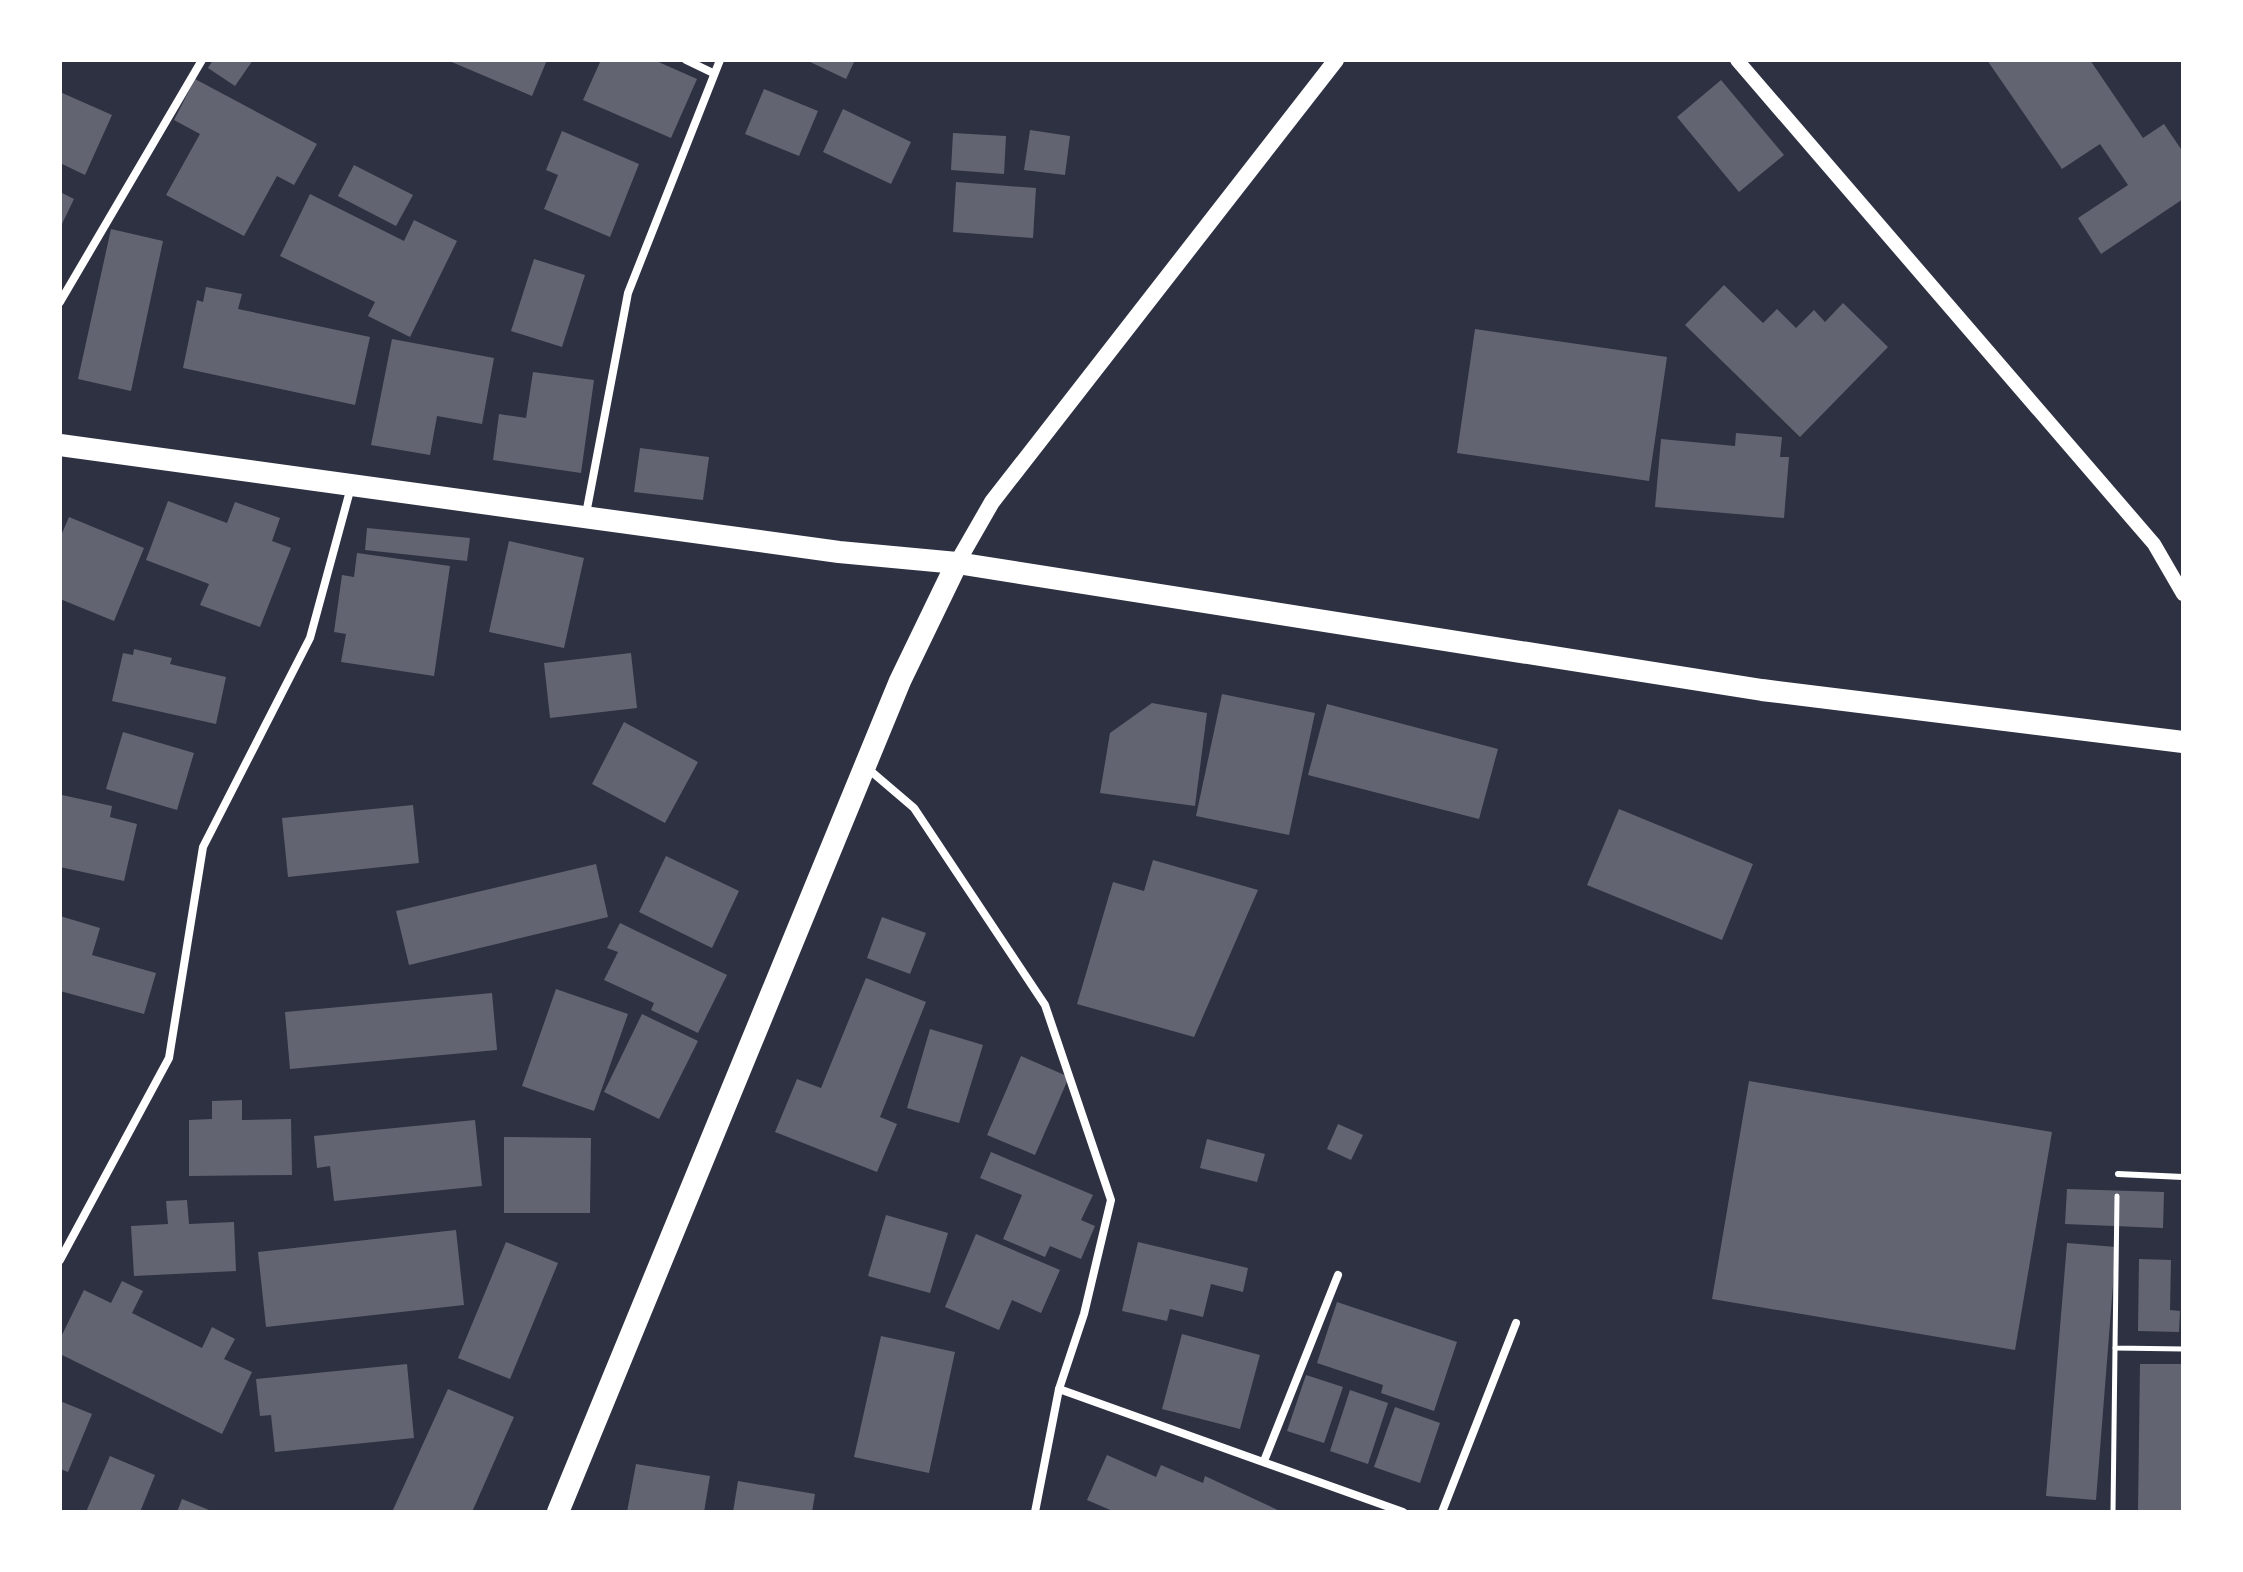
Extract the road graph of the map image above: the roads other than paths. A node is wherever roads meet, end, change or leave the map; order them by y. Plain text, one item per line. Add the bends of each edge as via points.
1 (202, 60) edge
2 (686, 60) edge
3 (720, 60) edge
4 (1336, 60) edge
5 (1737, 60) edge
6 (713, 73) junction
7 (60, 300) edge
8 (60, 445) edge
9 (352, 484) junction
10 (586, 515) junction
11 (957, 563) junction
12 (2183, 594) edge
13 (2183, 742) edge
14 (865, 766) junction
15 (2118, 1174) dead end
16 (2183, 1177) edge
17 (60, 1260) edge
18 (1338, 1275) dead end
19 (1516, 1323) dead end
20 (1059, 1389) junction
21 (1264, 1461) junction
22 (558, 1512) edge
23 (1035, 1512) edge
24 (1403, 1512) edge
25 (1442, 1512) edge

1 - 7 street
2 - 6 street
3 - 6 street
4 - 11 main road via 992,502
5 - 12 street via 2154,544
6 - 10 street via 628,293
8 - 9 highway
9 - 10 highway
9 - 17 street via 310,638 203,847 169,1058
10 - 11 highway via 839,552
11 - 13 highway via 1762,690
11 - 14 highway
14 - 20 street via 914,808 1045,1005 1111,1200 1084,1314
14 - 22 highway
15 - 16 lane
18 - 21 street
19 - 25 street
20 - 21 street
20 - 23 street
21 - 24 street

